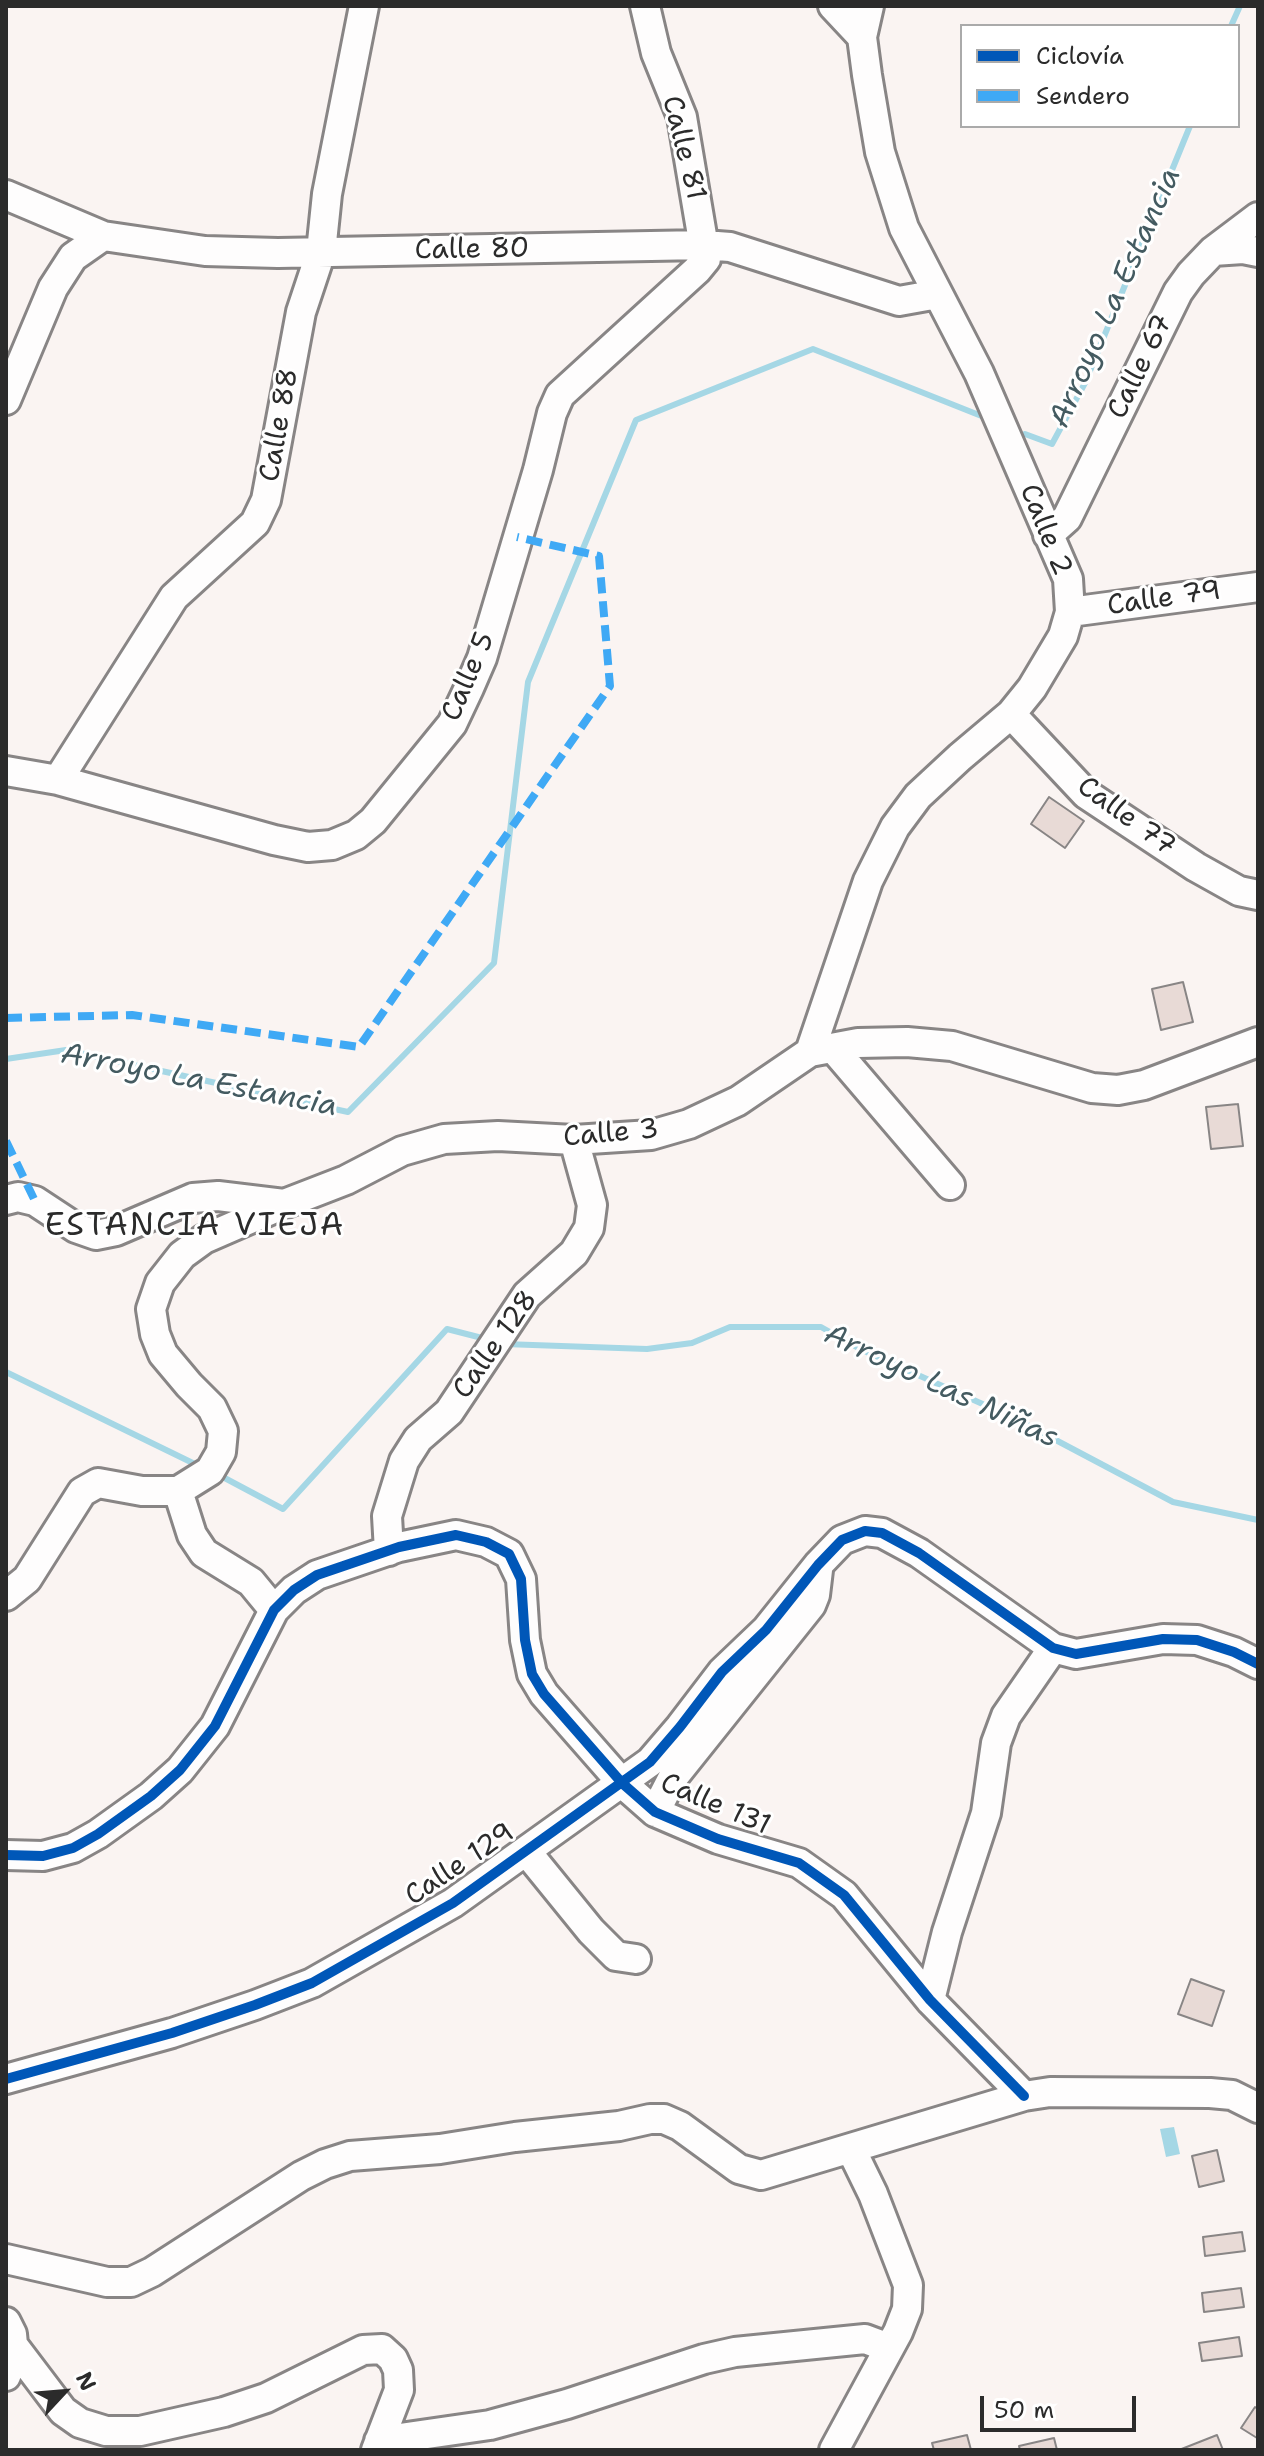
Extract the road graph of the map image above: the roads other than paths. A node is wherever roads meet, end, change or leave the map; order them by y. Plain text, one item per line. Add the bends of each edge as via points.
1 (364, 6) edge
2 (645, 6) edge
3 (833, 6) edge
4 (869, 6) edge
5 (862, 37) junction
6 (6, 195) edge
7 (1258, 217) edge
8 (103, 236) junction
9 (704, 245) junction
10 (1213, 251) junction
11 (321, 252) junction
12 (1258, 252) edge
13 (938, 294) junction
14 (6, 400) edge
15 (1048, 535) junction
16 (1258, 587) edge
17 (1070, 612) junction
18 (1011, 714) junction
19 (6, 771) edge
20 (58, 780) junction
21 (1258, 895) edge
22 (1258, 1042) edge
23 (822, 1050) junction
24 (574, 1140) junction
25 (950, 1185) dead end
26 (6, 1200) edge
27 (284, 1204) junction
28 (178, 1491) junction
29 (389, 1551) junction
30 (818, 1565) junction
31 (6, 1596) edge
32 (274, 1610) junction
33 (1053, 1648) junction
34 (1258, 1664) edge
35 (622, 1783) junction
36 (655, 1812) junction
37 (526, 1851) junction
38 (6, 1855) edge
39 (636, 1959) dead end
40 (930, 2000) junction
41 (6, 2079) edge
42 (1024, 2096) junction
43 (1258, 2108) edge
44 (851, 2149) junction
45 (6, 2259) edge
46 (10, 2334) edge
47 (889, 2348) junction
48 (6, 2376) edge
49 (378, 2446) edge
50 (834, 2450) edge

1 - 11 street, Calle 88 via 327,194
2 - 9 street, Calle 81 via 656,53 682,117
3 - 5 street
4 - 5 street, Calle 2
5 - 13 street, Calle 2 via 880,152 904,228
6 - 8 street, Calle 80
7 - 10 street, Calle 67
8 - 11 street, Calle 80 via 205,251
8 - 14 street via 73,257 53,288
9 - 11 street, Calle 80
9 - 13 street, Calle 80 via 730,247 899,301
9 - 20 street, Calle 5 via 706,259 697,270 560,395 469,688 452,724 373,821 332,845 308,847
10 - 12 street
10 - 15 street, Calle 67 via 1178,292 1067,518
11 - 20 street, Calle 88 via 301,312 266,500 255,523 174,597
13 - 15 street, Calle 2 via 979,373
15 - 17 street, Calle 2 via 1068,579
16 - 17 street, Calle 79
17 - 18 street, Calle 2 via 1063,636
18 - 21 street, Calle 77 via 1086,794 1196,867 1239,891
18 - 23 street, Calle 2 via 918,796 895,827 868,881
19 - 20 street, Calle 5
22 - 23 street, Calle 3 via 1118,1090 1092,1088 952,1046 858,1043
23 - 24 street, Calle 3 via 689,1124 651,1135
23 - 25 street
24 - 27 street, Calle 3 via 444,1139 402,1151
24 - 29 street, Calle 128 via 592,1205 589,1228 574,1253 527,1295 449,1412 418,1439 404,1461 387,1516
26 - 27 street, Calle 3 via 35,1201 96,1235 193,1198
27 - 28 street via 204,1239 182,1255 160,1283 151,1309 163,1354 212,1408 223,1431 221,1452 210,1471
28 - 31 street via 98,1483 82,1492 27,1579
28 - 32 street via 192,1535 204,1553 251,1582
29 - 32 street, Calle 131 via 317,1575
29 - 35 street, Calle 131 via 456,1535 509,1554 521,1579 532,1674
30 - 33 street, Calle 129 via 842,1540 865,1531 882,1533 919,1553
30 - 35 street, Calle 129 via 650,1762
30 - 36 street via 811,1605 672,1779
32 - 38 street via 215,1726 180,1770 73,1848 43,1856
33 - 34 street via 1076,1654 1163,1639 1197,1640
33 - 40 street via 1006,1716 996,1743 986,1813
35 - 36 street, Calle 131
35 - 37 street, Calle 129
36 - 40 street, Calle 131 via 718,1839 799,1863 844,1895
37 - 39 street via 616,1956
37 - 41 street, Calle 129 via 453,1903 312,1983 172,2033
40 - 42 street, Calle 131
42 - 43 street via 1210,2093 1232,2095
42 - 44 street
44 - 45 street via 761,2175 739,2169 664,2119 350,2156 301,2176 131,2282 107,2282
44 - 47 street via 908,2285 907,2309
46 - 48 street via 14,2355
46 - 49 street via 63,2411 106,2431 140,2431 224,2412 266,2398 363,2350 382,2349 398,2370 399,2390
47 - 49 street via 865,2339 735,2352 490,2425
47 - 50 street

